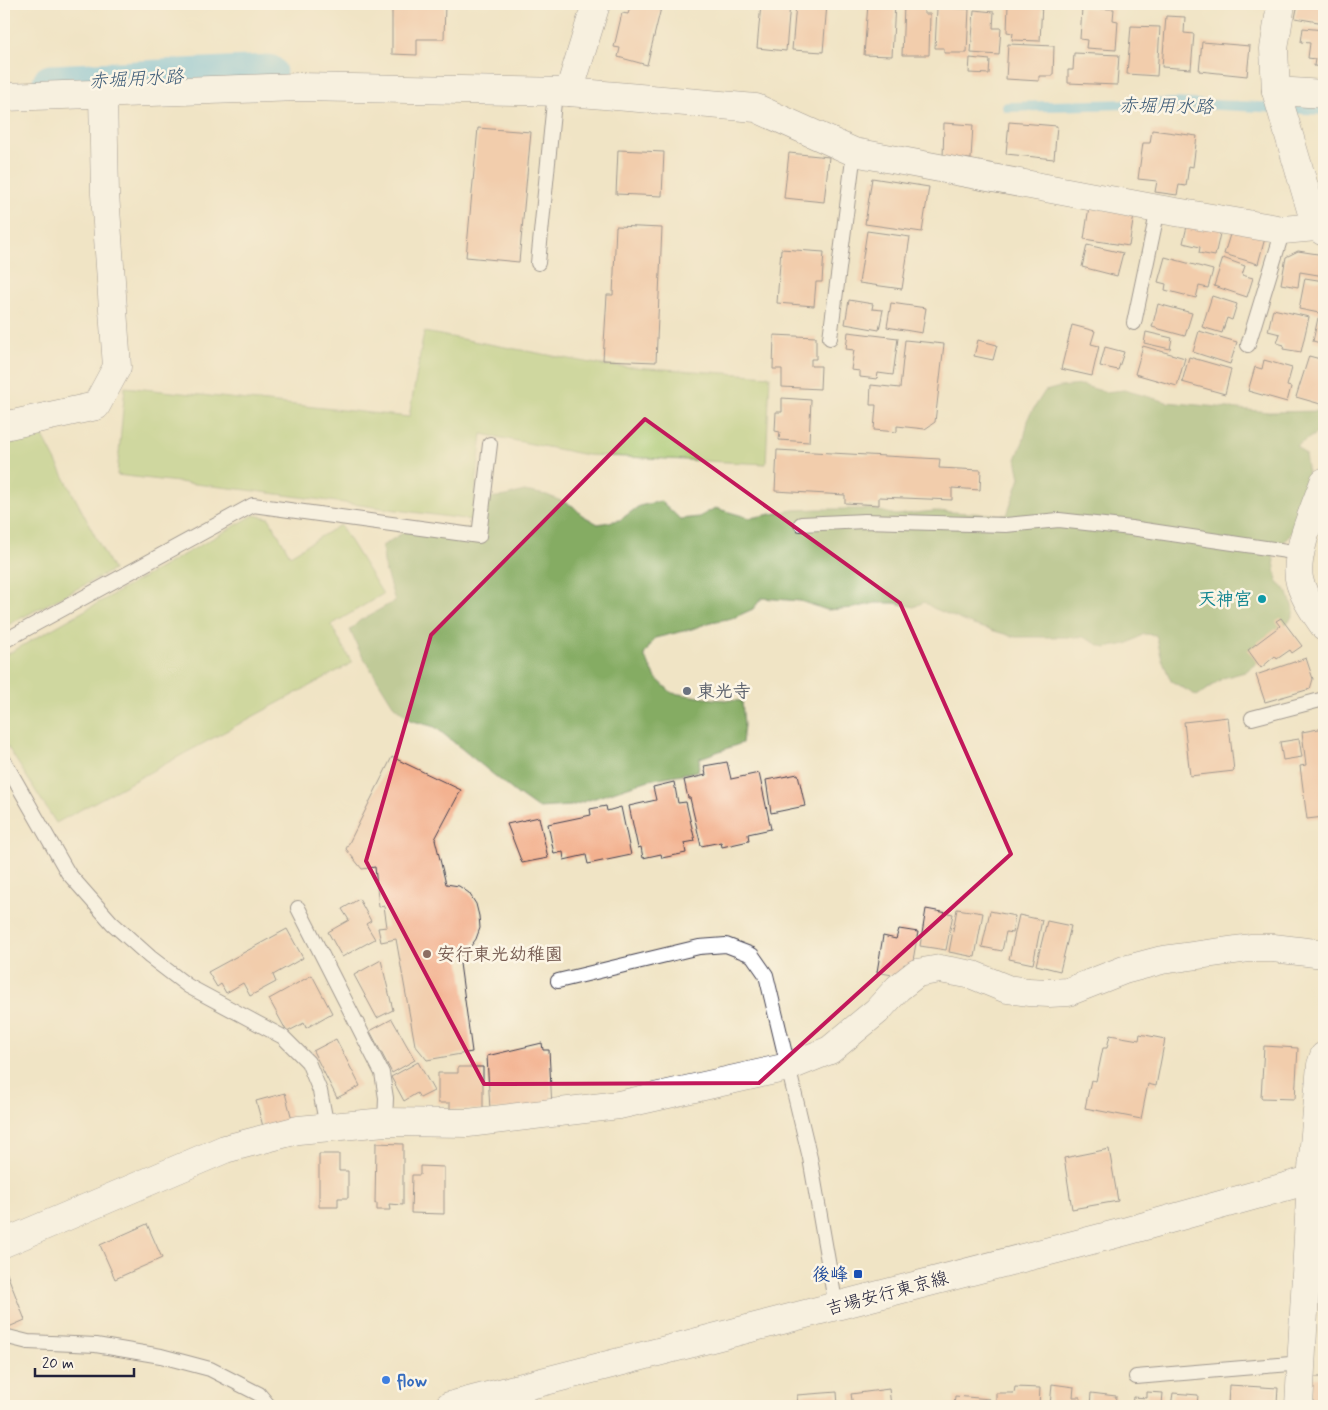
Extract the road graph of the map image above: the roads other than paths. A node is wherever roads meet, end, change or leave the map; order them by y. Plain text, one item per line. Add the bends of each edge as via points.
1 (596, 4) edge
2 (1281, 4) edge
3 (1276, 91) junction
4 (562, 92) junction
5 (103, 94) junction
6 (1324, 94) edge
7 (4, 96) edge
8 (854, 152) junction
9 (1158, 209) junction
10 (1283, 230) junction
11 (1320, 230) edge
12 (538, 263) dead end
13 (1134, 323) dead end
14 (830, 338) dead end
15 (1248, 345) dead end
16 (4, 426) edge
17 (490, 444) dead end
18 (1322, 493) edge
19 (801, 524) dead end
20 (1300, 553) junction
21 (1324, 626) edge
22 (4, 642) edge
23 (1324, 699) edge
24 (1252, 718) dead end
25 (4, 761) edge
26 (298, 908) dead end
27 (1324, 954) edge
28 (558, 981) dead end
29 (1324, 1056) edge
30 (788, 1067) junction
31 (385, 1122) junction
32 (327, 1127) junction
33 (1318, 1178) edge
34 (4, 1243) edge
35 (836, 1306) junction
36 (4, 1336) edge
37 (1302, 1363) junction
38 (1136, 1377) dead end
39 (269, 1406) edge
40 (449, 1406) edge
41 (1299, 1406) edge

1 - 4 street
2 - 3 street via 1274,49
3 - 6 street
3 - 11 street
4 - 5 street via 299,87
4 - 8 street via 756,108
4 - 12 lane
5 - 7 street
5 - 16 street via 105,194 117,368 96,406
8 - 9 street
8 - 14 lane
9 - 10 street
9 - 13 lane
10 - 11 street
10 - 15 lane
17 - 22 lane via 480,536 253,505
18 - 20 street
19 - 20 lane via 865,521 1006,525 1059,520
20 - 21 street via 1299,580 1307,602
23 - 24 lane
25 - 32 lane via 68,873 112,923 188,986 283,1037 308,1062 320,1091
26 - 31 lane via 382,1073
27 - 30 street via 1250,948 1162,960 1124,970 1068,992 1049,993 1007,989 973,975 940,969 917,973 830,1050
28 - 30 lane via 699,947 726,945 752,955 766,975
29 - 33 street via 1321,1065
30 - 31 street via 619,1104 468,1123
30 - 35 lane via 810,1158
31 - 32 street
32 - 34 street via 298,1130 224,1149
33 - 35 street, 吉場安行東京線
33 - 37 street
35 - 40 street, 吉場安行東京線
36 - 39 lane via 28,1342 96,1345 210,1369 259,1394
37 - 38 lane
37 - 41 street

